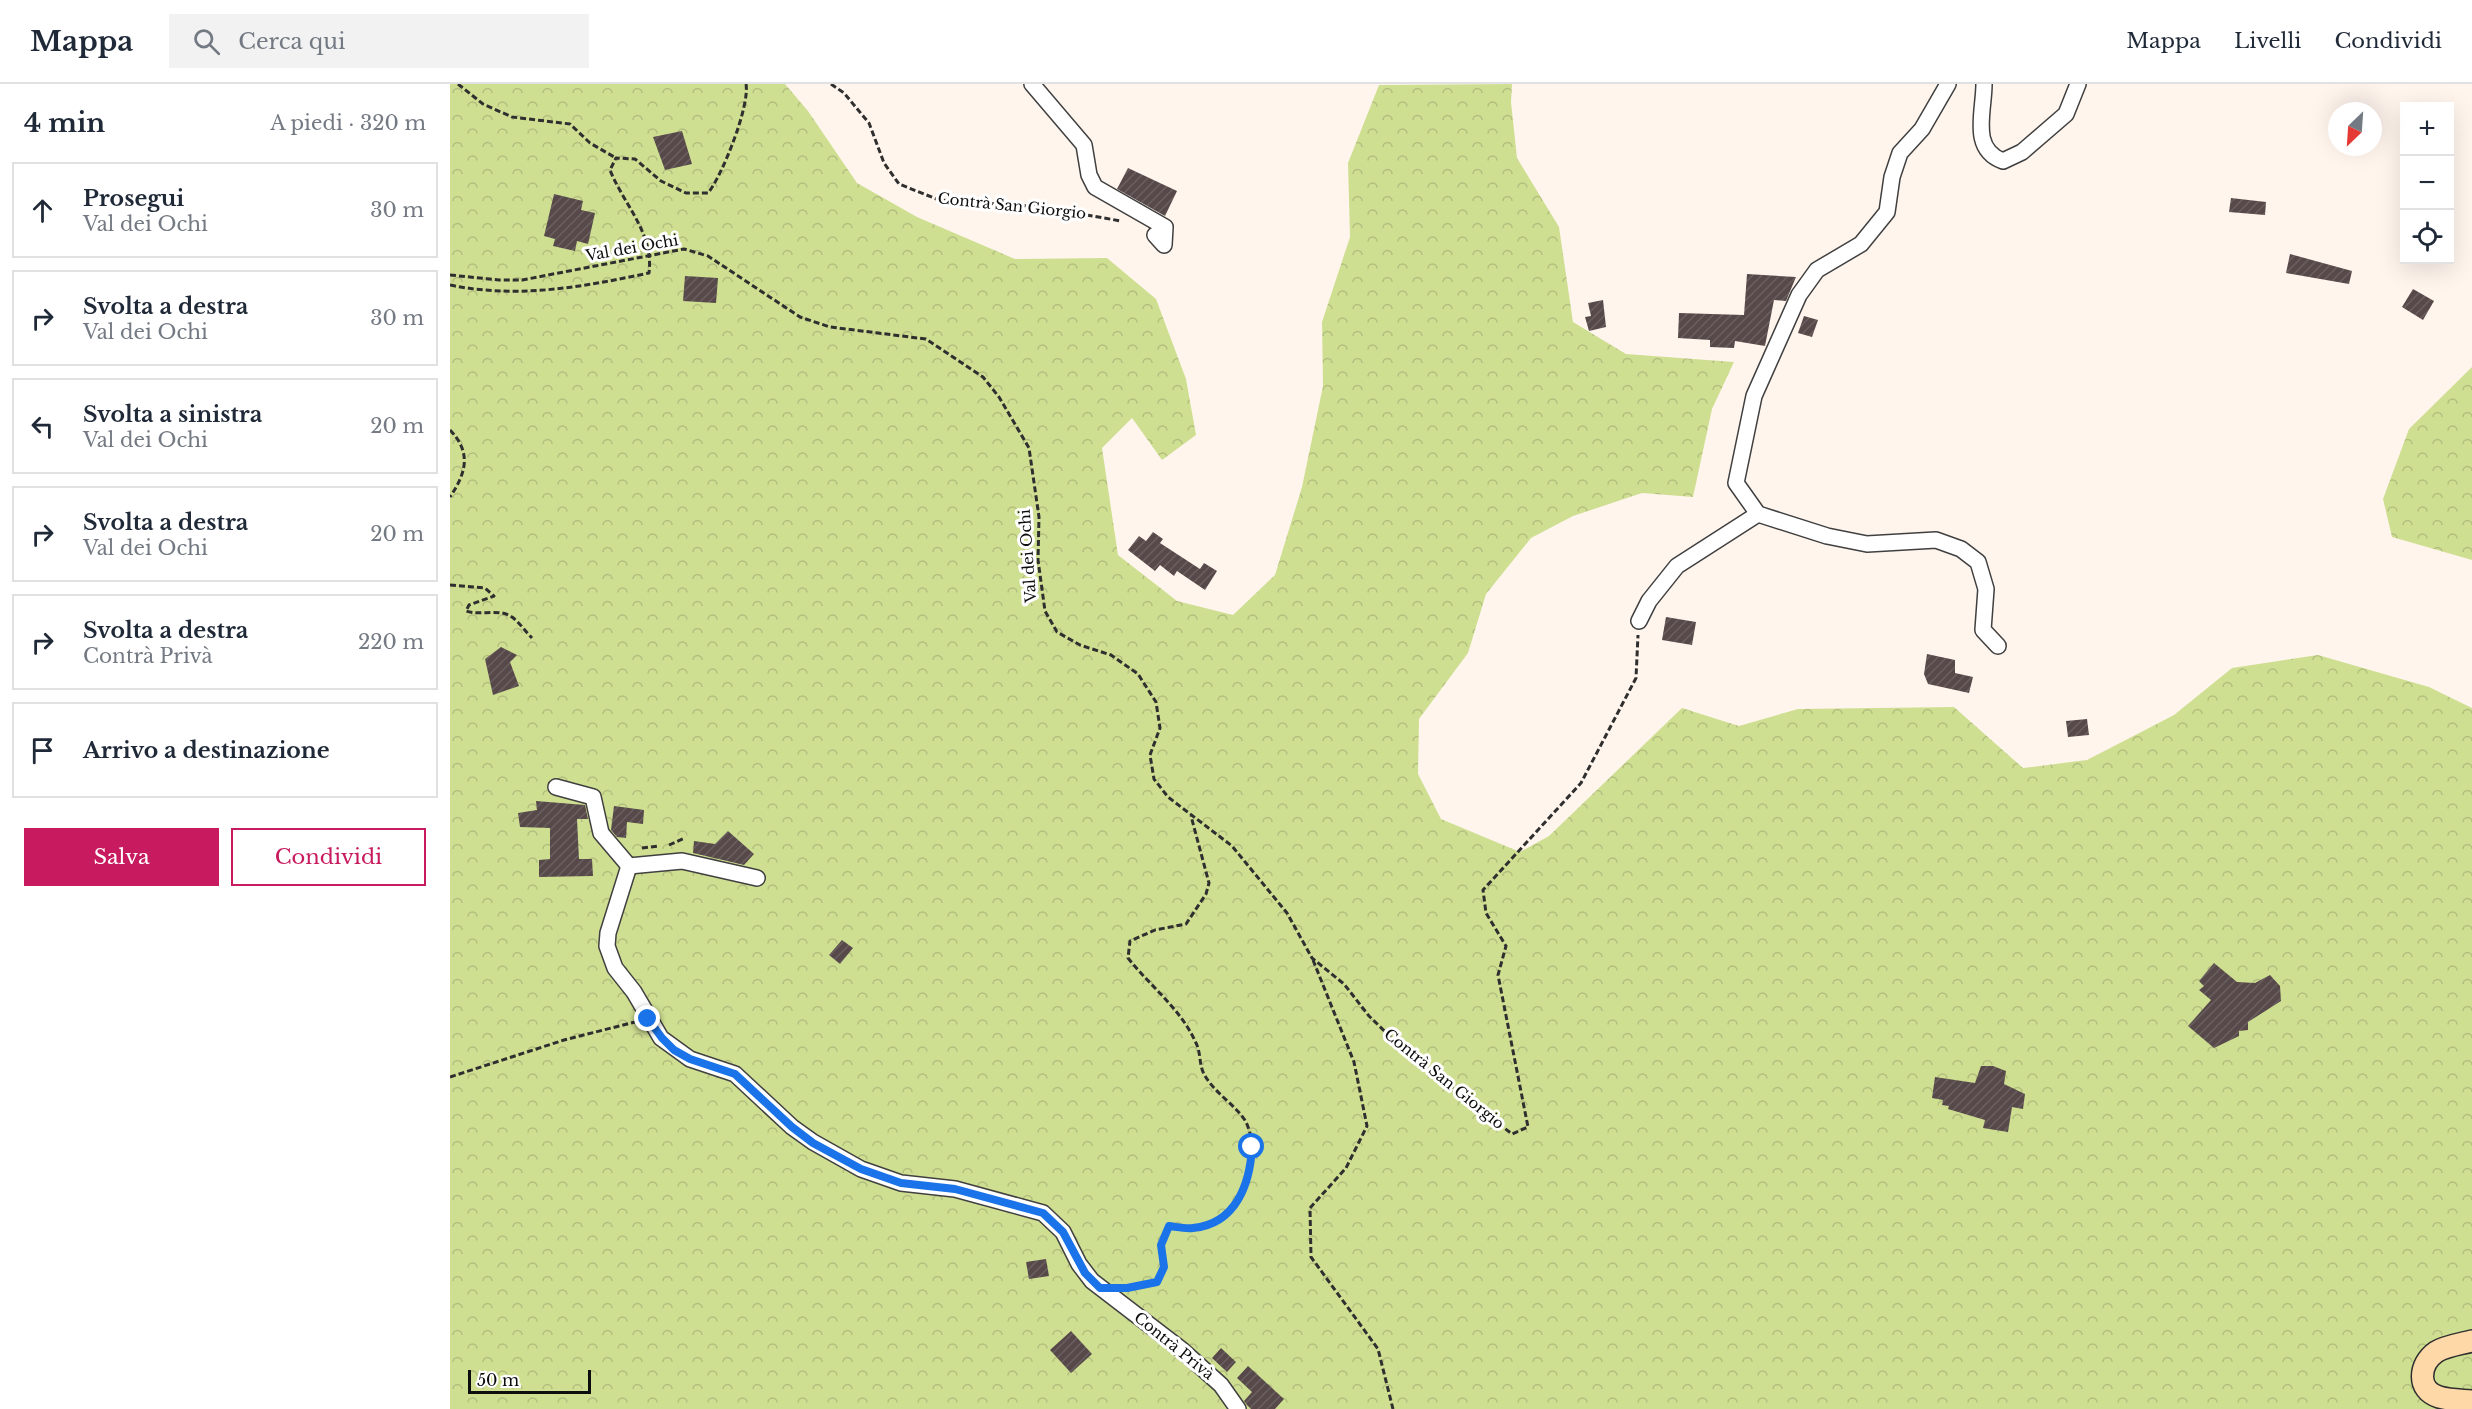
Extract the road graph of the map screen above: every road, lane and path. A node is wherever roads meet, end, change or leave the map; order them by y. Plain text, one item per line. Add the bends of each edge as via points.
1 (458, 84) edge
2 (746, 84) edge
3 (831, 84) edge
4 (1032, 84) edge
5 (1948, 84) edge
6 (1983, 84) edge
7 (2078, 84) edge
8 (616, 158) junction
9 (1130, 223) dead end
10 (1155, 235) dead end
11 (651, 256) junction
12 (450, 275) edge
13 (450, 285) edge
14 (450, 430) edge
15 (450, 497) edge
16 (1758, 514) junction
17 (450, 585) edge
18 (1639, 621) joint
19 (531, 638) dead end
20 (1998, 646) dead end
21 (555, 787) dead end
22 (1191, 814) junction
23 (629, 866) junction
24 (757, 878) dead end
25 (1312, 958) junction
26 (648, 1019) junction
27 (450, 1077) edge
28 (1100, 1288) junction
29 (2472, 1341) edge
30 (2472, 1401) edge
31 (1238, 1409) edge
32 (1393, 1409) edge

1 - 8 path via 483,104 512,117 570,124 590,144
2 - 8 path via 748,93 739,125 718,181 708,193 686,193 661,181 635,159
3 - 9 path, Contrà San Giorgio via 844,93 869,123 884,163 899,184 939,200 1041,207
4 - 10 street, Contrà San Giorgio via 1084,145 1095,187 1165,228 1164,245
5 - 16 street via 1922,129 1900,153 1887,212 1861,244 1817,270 1784,326 1754,396 1736,483
6 - 7 street via 1982,144 1990,156 2002,161 2022,152 2066,114
8 - 11 path via 610,170 634,212
11 - 12 path, Val dei Ochi via 522,280
11 - 13 path via 649,273 573,289 521,293
11 - 22 path, Val dei Ochi via 684,249 708,256 800,317 830,327 926,339 983,377 1029,448 1039,517 1038,560 1045,611 1057,632 1111,656 1138,674 1156,702 1160,728 1150,755 1154,779 1168,797
14 - 15 path via 464,451 465,471
16 - 18 street via 1677,566 1649,601
16 - 20 street via 1867,544 1936,540 1962,549 1978,562 1986,589 1983,630
17 - 19 path via 485,588 494,596 469,605 466,611 511,616
18 - 25 path, Contrà San Giorgio via 1636,678 1581,783 1483,890 1486,913 1506,946 1498,975 1528,1127 1512,1134 1452,1089 1406,1052 1369,1016 1344,984
21 - 23 street via 594,797 601,833
22 - 25 path, Contrà San Giorgio via 1232,846 1287,913
22 - 28 path via 1209,883 1206,894 1185,924 1155,930 1130,941 1128,958 1149,984 1168,999 1197,1045 1203,1072 1214,1090 1245,1122 1252,1147 1251,1174 1242,1196 1217,1221 1193,1228 1169,1226 1161,1245 1164,1267 1157,1282
23 - 24 street via 682,861
23 - 26 street, Contrà Privà via 607,946 615,968
25 - 32 path via 1354,1062 1367,1126 1346,1168 1310,1208 1311,1257 1378,1349
26 - 27 path via 564,1040
26 - 28 street, Contrà Privà via 674,1050 735,1074 813,1143 861,1169 901,1183 955,1189 1043,1213 1063,1232 1085,1273
28 - 31 street, Contrà Privà via 1182,1350 1221,1385
29 - 30 street via 2438,1351 2426,1361 2421,1374 2425,1387 2436,1396

